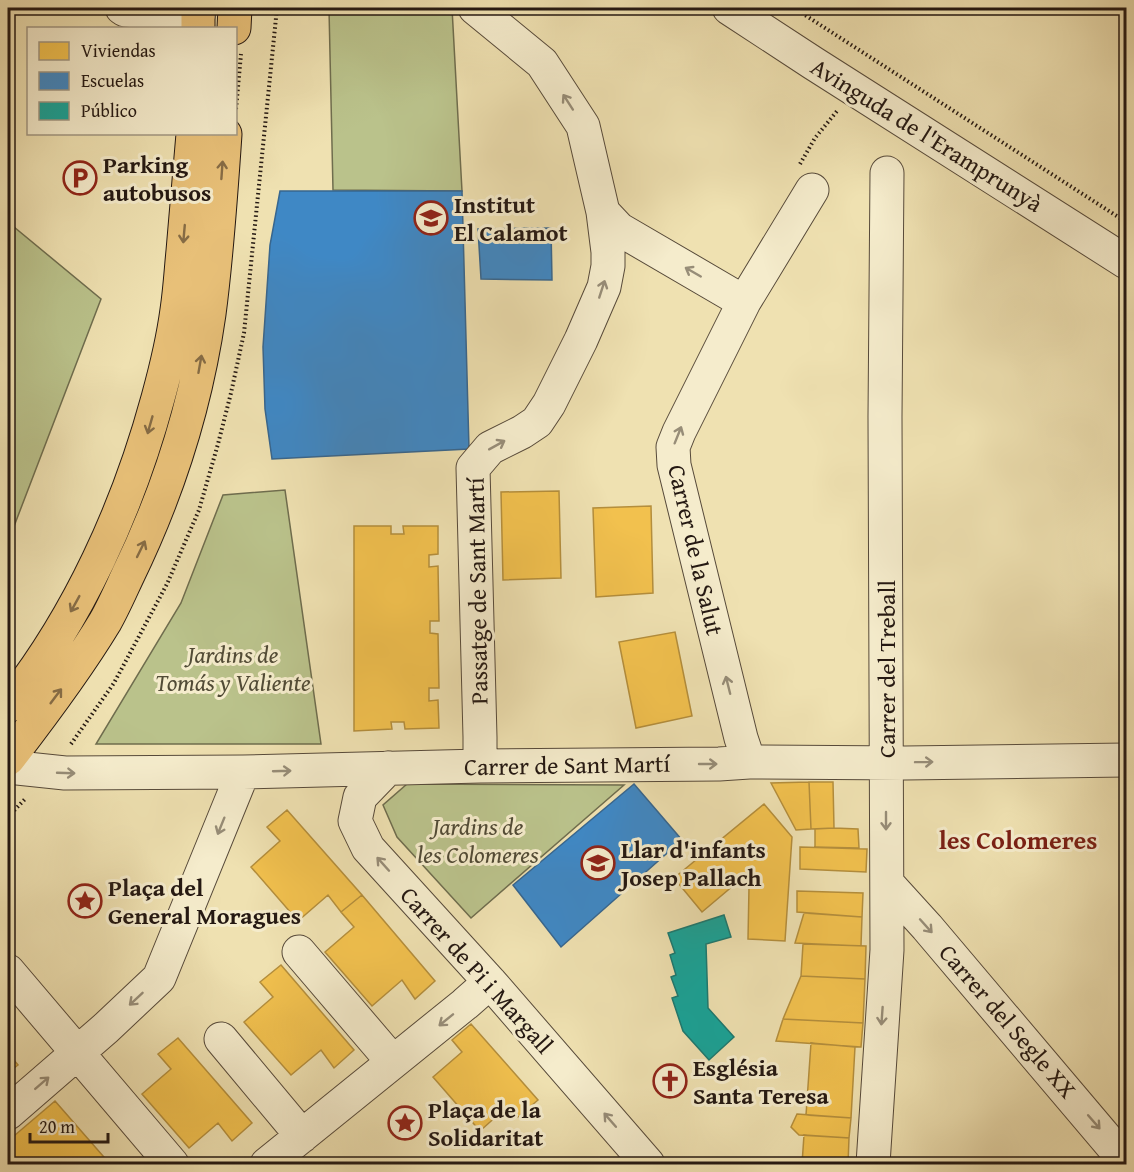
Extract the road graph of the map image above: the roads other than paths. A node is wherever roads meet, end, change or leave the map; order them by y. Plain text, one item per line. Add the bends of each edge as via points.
1 (124, 8) edge
2 (235, 8) edge
3 (475, 8) edge
4 (729, 8) edge
5 (198, 17) edge
6 (237, 27) edge
7 (193, 135) edge
8 (225, 135) edge
9 (887, 173) dead end
10 (812, 190) dead end
11 (603, 212) junction
12 (1126, 262) edge
13 (744, 302) junction
14 (8, 706) edge
15 (8, 759) edge
16 (1126, 760) edge
17 (749, 762) junction
18 (887, 762) junction
19 (480, 766) junction
20 (8, 767) edge
21 (388, 768) junction
22 (243, 772) junction
23 (887, 883) junction
24 (299, 952) dead end
25 (8, 972) edge
26 (490, 982) junction
27 (220, 1039) dead end
28 (77, 1053) junction
29 (393, 1062) junction
30 (8, 1113) edge
31 (302, 1136) junction
32 (1126, 1162) edge
33 (171, 1164) edge
34 (267, 1164) edge
35 (648, 1164) edge
36 (873, 1164) edge

1 - 5 street
2 - 6 main road
11 -> 3 street, Passatge de Sant Martí via 584,126 542,63
4 - 12 street, Avinguda de l'Eramprunyà
7 -> 14 main road via 177,311 166,368 137,468 75,604
15 -> 8 main road via 73,672 105,621 146,538 171,469 198,374 209,315
9 - 18 street, Carrer del Treball
10 - 13 street, Carrer de la Salut
13 -> 11 street via 620,229
19 -> 11 street, Passatge de Sant Martí via 473,468 490,448 537,422 549,404 604,288 608,252
17 -> 13 street, Carrer de la Salut via 674,465 673,447
18 -> 16 street, Carrer de Sant Martí
17 - 18 street, Carrer de Sant Martí
19 -> 17 street, Carrer de Sant Martí
18 -> 23 street, Carrer del Treball
19 - 21 street, Carrer de Sant Martí
20 -> 22 street, Carrer de Sant Martí via 65,773
22 -> 21 street, Carrer de Sant Martí
26 -> 21 street, Carrer de Pi i Margall via 368,848 355,821 360,797
22 -> 28 street via 159,978
23 -> 32 street, Carrer del Segle XX
23 -> 36 street, Carrer del Treball via 887,950
24 - 29 street
25 - 28 street
26 -> 29 street
35 -> 26 street, Carrer de Pi i Margall
27 - 31 street
30 -> 28 street
28 - 33 street
29 - 31 street
31 - 34 street

